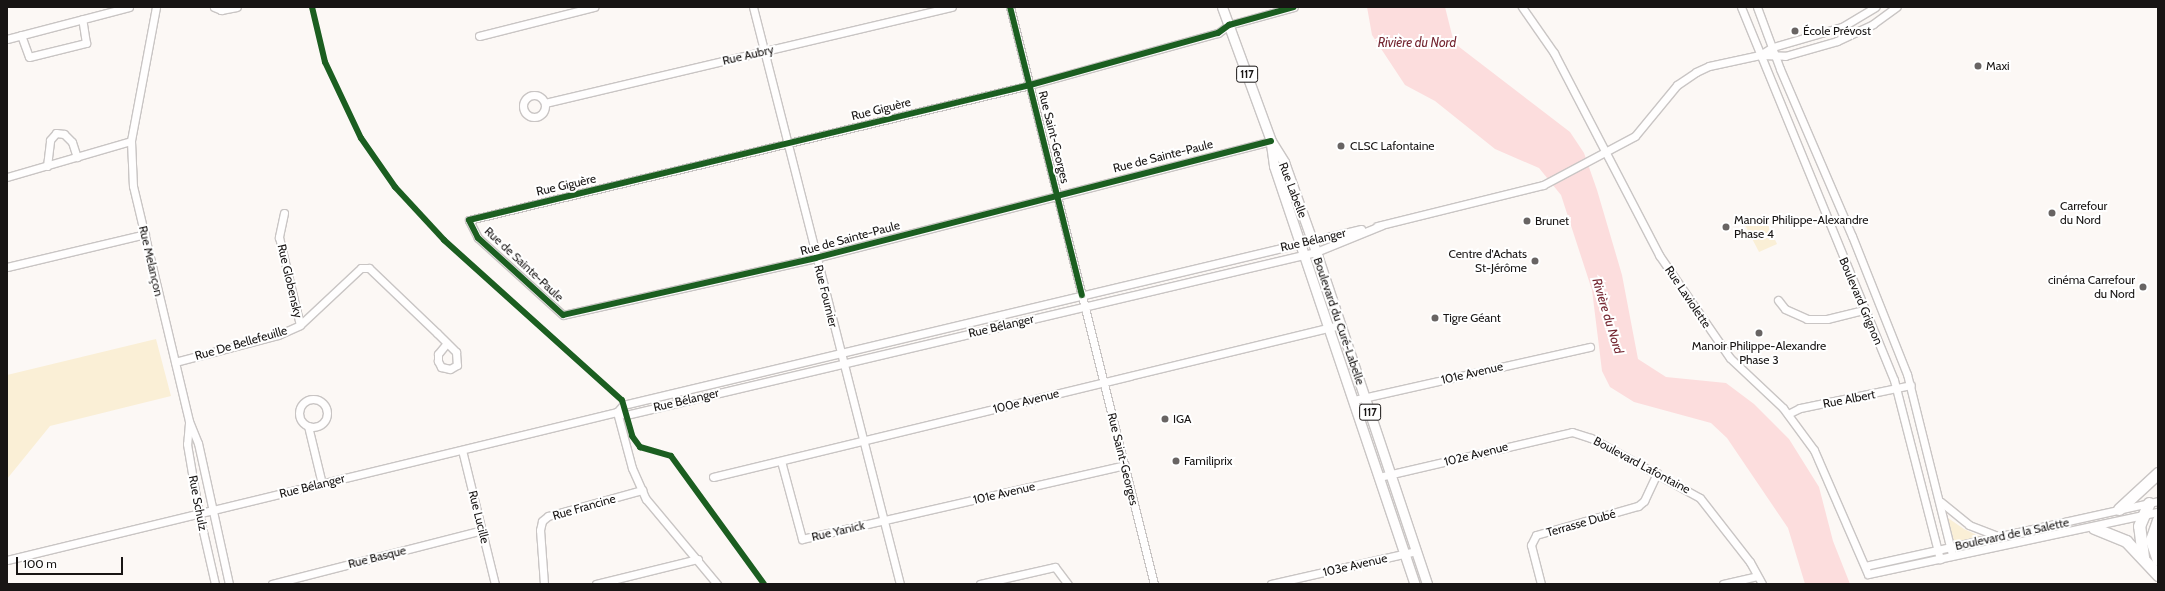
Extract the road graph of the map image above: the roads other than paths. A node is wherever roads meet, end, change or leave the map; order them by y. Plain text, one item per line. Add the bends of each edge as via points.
1 (129, 7) edge
2 (156, 7) edge
3 (214, 7) edge
4 (237, 7) edge
5 (594, 7) edge
6 (753, 7) edge
7 (952, 7) edge
8 (1010, 7) edge
9 (1222, 7) edge
10 (1294, 7) edge
11 (1741, 7) edge
12 (1757, 7) edge
13 (1875, 7) edge
14 (1896, 7) edge
15 (1526, 8) edge
16 (82, 19) junction
17 (1229, 25) junction
18 (21, 36) junction
19 (479, 36) dead end
20 (7, 39) edge
21 (1773, 47) junction
22 (764, 51) junction
23 (1760, 55) junction
24 (1776, 58) junction
25 (1030, 85) junction
26 (545, 103) dead end
27 (1271, 140) junction
28 (131, 141) junction
29 (787, 143) junction
30 (1605, 153) junction
31 (77, 157) junction
32 (47, 166) junction
33 (7, 177) edge
34 (1057, 194) junction
35 (284, 213) dead end
36 (468, 220) joint
37 (1382, 225) junction
38 (145, 234) junction
39 (1312, 240) junction
40 (1301, 243) junction
41 (1316, 252) junction
42 (1304, 254) junction
43 (816, 258) junction
44 (7, 267) edge
45 (1082, 295) junction
46 (1778, 300) dead end
47 (1085, 306) junction
48 (1032, 307) junction
49 (1864, 310) junction
50 (1035, 318) junction
51 (300, 325) junction
52 (956, 325) junction
53 (1340, 325) junction
54 (1328, 328) junction
55 (912, 336) junction
56 (959, 336) junction
57 (447, 343) dead end
58 (915, 346) junction
59 (1590, 346) dead end
60 (840, 353) junction
61 (175, 362) junction
62 (842, 363) junction
63 (755, 373) junction
64 (1104, 382) junction
65 (758, 383) junction
66 (1911, 385) junction
67 (1896, 389) junction
68 (1365, 397) junction
69 (1354, 400) junction
70 (617, 412) junction
71 (1788, 414) junction
72 (189, 421) junction
73 (308, 426) dead end
74 (1572, 432) joint
75 (862, 441) junction
76 (462, 450) junction
77 (781, 461) junction
78 (1125, 466) junction
79 (2158, 472) edge
80 (1657, 473) junction
81 (1391, 474) junction
82 (1379, 477) junction
83 (713, 478) dead end
84 (322, 484) junction
85 (642, 490) junction
86 (1941, 502) junction
87 (2154, 502) edge
88 (2119, 509) junction
89 (212, 511) junction
90 (2158, 512) edge
91 (199, 514) junction
92 (2143, 516) junction
93 (883, 520) junction
94 (2158, 520) edge
95 (2094, 528) junction
96 (482, 530) junction
97 (1997, 536) junction
98 (1950, 548) junction
99 (1938, 550) junction
100 (1416, 551) junction
101 (1404, 554) junction
102 (1952, 555) junction
103 (2143, 557) junction
104 (1940, 559) junction
105 (7, 560) edge
106 (698, 560) junction
107 (2158, 560) edge
108 (1865, 566) junction
109 (1868, 574) joint
110 (2158, 575) edge
111 (1757, 576) junction
112 (215, 584) edge
113 (229, 584) edge
114 (272, 584) edge
115 (495, 584) edge
116 (544, 584) edge
117 (596, 584) edge
118 (717, 584) edge
119 (900, 584) edge
120 (980, 584) edge
121 (1068, 584) edge
122 (1154, 584) edge
123 (1271, 584) edge
124 (1415, 584) edge
125 (1427, 584) edge
126 (1541, 584) edge
127 (1723, 584) edge
128 (1762, 584) edge

1 - 16 street
2 - 28 street, Rue Melançon
3 - 4 street via 221,10
5 - 19 street
6 - 22 street, Rue Fournier
7 - 22 street, Rue Aubry
8 - 25 street, Rue Saint-Georges
9 - 17 main road, Rue Labelle / 117
10 - 17 street, Rue Giguère
11 - 23 street, Boulevard Grignon
12 - 21 street, Boulevard Grignon
13 - 21 street via 1842,26
14 - 24 street via 1850,36
15 - 30 street, Rue Laviolette via 1554,53
16 - 18 street
16 - 18 street via 86,43 29,57
17 - 25 street, Rue Giguère via 1218,33
17 - 27 main road, Rue Labelle / 117
18 - 20 street
21 - 23 street
21 - 24 street, Boulevard Grignon
22 - 26 street, Rue Aubry
22 - 29 street, Rue Fournier
23 - 24 street
23 - 30 street, Rue Bélanger via 1709,66 1686,78 1668,96 1644,129
23 - 49 street, Boulevard Grignon
24 - 66 street, Boulevard Grignon via 1855,242
25 - 29 street, Rue Giguère
25 - 34 street, Rue Saint-Georges
27 - 34 street, Rue de Sainte-Paule
27 - 39 main road, Rue Labelle / 117 via 1284,162
27 - 40 main road, Rue Labelle / 117 via 1274,166
28 - 31 street
28 - 38 street, Rue Melançon via 133,186
29 - 36 street, Rue Giguère
29 - 43 street, Rue Fournier
30 - 37 street, Rue Bélanger via 1543,185
30 - 71 street, Rue Laviolette via 1660,255 1722,347
31 - 32 street
31 - 32 street via 72,142 64,134 56,133 50,140
32 - 33 street
34 - 43 street, Rue de Sainte-Paule
34 - 45 street, Rue Saint-Georges
35 - 51 street, Rue Globensky via 279,237
36 - 43 street, Rue de Sainte-Paule via 478,238 563,315
37 - 39 street, Rue Bélanger
37 - 41 street, Rue Bélanger
38 - 44 street
38 - 61 street, Rue Melançon
39 - 40 street, Rue Bélanger
39 - 41 main road, Boulevard du Curé-Labelle / 117
40 - 42 main road, Boulevard du Curé-Labelle / 117
40 - 45 street, Rue Bélanger
41 - 42 street, Rue Bélanger
41 - 53 main road, Boulevard du Curé-Labelle / 117
42 - 47 street, Rue Bélanger
42 - 54 main road, Boulevard du Curé-Labelle / 117
43 - 60 street, Rue Fournier
45 - 47 street, Rue Saint-Georges
45 - 48 street, Rue Bélanger
46 - 49 street via 1784,308 1807,319 1827,319
47 - 50 street, Rue Bélanger
47 - 64 street, Rue Saint-Georges
48 - 50 street
48 - 52 street, Rue Bélanger
49 - 67 street, Boulevard Grignon
50 - 56 street, Rue Bélanger
51 - 57 street, Rue De Bellefeuille via 360,268 369,268
51 - 61 street, Rue De Bellefeuille via 278,335
52 - 55 street, Rue Bélanger
52 - 56 street
53 - 54 street, 100e Avenue
53 - 68 main road, Boulevard du Curé-Labelle / 117
54 - 64 street, 100e Avenue
54 - 69 main road, Boulevard du Curé-Labelle / 117
55 - 58 street
55 - 60 street, Rue Bélanger
56 - 58 street, Rue Bélanger
58 - 62 street, Rue Bélanger
59 - 68 street, 101e Avenue
60 - 62 street, Rue Fournier
60 - 63 street, Rue Bélanger
61 - 72 street, Rue Melançon
62 - 65 street, Rue Bélanger
62 - 75 street, Rue Fournier
63 - 65 street
63 - 70 street, Rue Bélanger via 623,405
64 - 75 street, 100e Avenue
64 - 78 street, Rue Saint-Georges
65 - 70 street, Rue Bélanger via 626,414
66 - 67 street, Rue Albert
66 - 86 street, Boulevard Grignon
67 - 71 street, Rue Albert via 1800,408
67 - 99 street, Boulevard Grignon
68 - 69 street, 101e Avenue
68 - 81 main road, Boulevard du Curé-Labelle / 117
69 - 82 main road, Boulevard du Curé-Labelle / 117
70 - 76 street, Rue Bélanger
70 - 85 street via 632,468
71 - 108 street, Rue Laviolette via 1820,460
72 - 89 street, Rue Melançon via 198,443
72 - 91 street, Rue Schulz via 187,444
73 - 84 street
74 - 80 street, Boulevard Lafontaine via 1591,438
74 - 81 street, 102e Avenue
75 - 77 street, 100e Avenue
75 - 93 street, Rue Fournier
76 - 84 street, Rue Bélanger
76 - 96 street, Rue Lucille
77 - 83 street, 100e Avenue
77 - 93 street, Rue Yanick via 802,539
78 - 93 street, 101e Avenue
78 - 122 street, Rue Saint-Georges
79 - 88 highway
80 - 111 street, Boulevard Lafontaine via 1700,498
80 - 126 street, Terrasse Dubé via 1644,501 1638,506 1536,535 1531,545
81 - 82 street, 102e Avenue
81 - 100 main road, Boulevard du Curé-Labelle / 117
82 - 101 main road, Boulevard du Curé-Labelle / 117
84 - 89 street, Rue Bélanger
85 - 106 street via 663,523
85 - 116 street, Rue Francine via 542,521 540,530
86 - 97 street via 1969,525
86 - 98 street, Boulevard Grignon
87 - 88 street, Boulevard de la Salette
87 - 92 highway
88 - 97 street, Boulevard de la Salette
89 - 91 street, Rue Bélanger
89 - 113 street, Rue Schulz
90 - 92 street, Boulevard de la Salette
91 - 105 street, Rue Bélanger
91 - 112 street, Rue Schulz
92 - 95 street, Boulevard de la Salette
92 - 103 highway via 2139,535
93 - 119 street, Rue Fournier
94 - 107 highway via 2151,540
95 - 102 street, Boulevard de la Salette
95 - 103 highway via 2121,538
96 - 114 street, Rue Basque
96 - 115 street, Rue Lucille
97 - 98 street, Boulevard de la Salette
98 - 99 street, Boulevard de la Salette
98 - 102 street, Boulevard Grignon
99 - 104 street, Boulevard Grignon
99 - 108 street, Boulevard de la Salette
100 - 101 street, 103e Avenue
100 - 125 main road, Boulevard du Curé-Labelle / 117
101 - 123 street, 103e Avenue
101 - 124 main road, Boulevard du Curé-Labelle / 117
102 - 104 street, Boulevard de la Salette
103 - 110 highway
104 - 109 street, Boulevard de la Salette
106 - 117 street
106 - 118 street
108 - 109 street, Rue Laviolette
111 - 127 street
111 - 128 street, Boulevard Lafontaine
120 - 121 street via 1055,567

